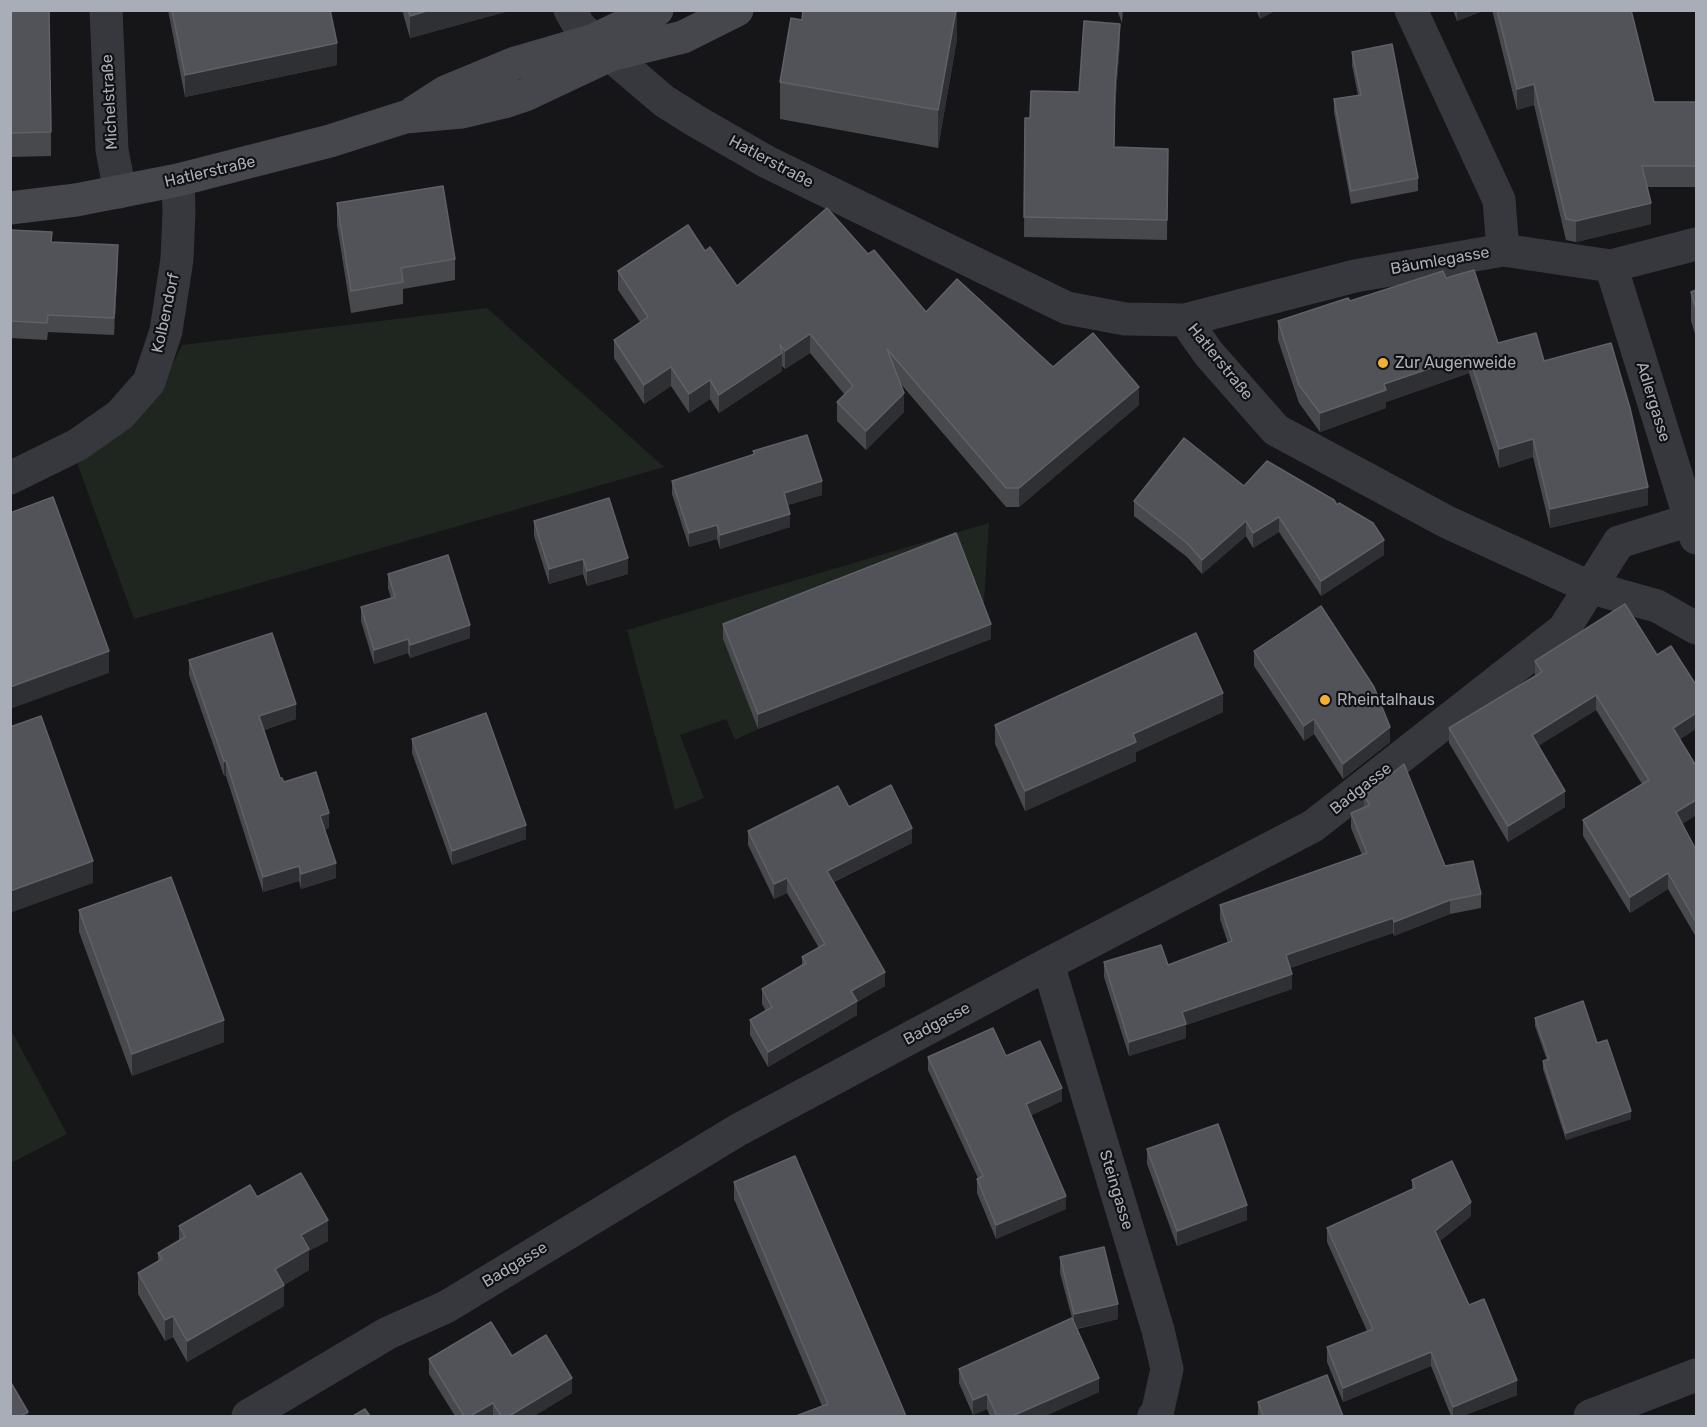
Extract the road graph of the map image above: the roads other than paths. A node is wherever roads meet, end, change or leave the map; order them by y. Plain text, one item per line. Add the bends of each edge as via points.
1 (106, 10) edge
2 (570, 10) edge
3 (657, 10) edge
4 (737, 10) edge
5 (1411, 10) edge
6 (602, 48) junction
7 (178, 180) junction
8 (120, 192) junction
9 (10, 208) edge
10 (1696, 244) edge
11 (1503, 250) junction
12 (1611, 266) junction
13 (1185, 320) junction
14 (10, 478) edge
15 (1694, 525) edge
16 (1589, 587) junction
17 (1696, 628) edge
18 (1048, 964) junction
19 (1696, 1375) edge
20 (248, 1416) edge
21 (1156, 1416) edge
22 (1590, 1416) edge

1 - 8 street, Michelstraße via 112,150
2 - 6 street via 579,26
3 - 6 street
4 - 6 street via 683,37
5 - 11 street via 1499,200
6 - 7 street, Hatlerstraße via 525,95 504,102 462,112 405,117 330,141
6 - 13 street, Hatlerstraße via 664,101 767,162 1067,308 1125,319
7 - 8 street, Hatlerstraße
7 - 14 street, Kolbendorf via 177,259 166,331 150,382 120,415 77,445
8 - 9 street, Hatlerstraße
10 - 12 street, Bäumlegasse
11 - 12 street, Bäumlegasse
11 - 13 street, Bäumlegasse via 1355,276
12 - 15 street, Adlergasse
13 - 16 street, Hatlerstraße via 1209,354 1276,430 1447,522
15 - 16 street, Badgasse via 1619,542
16 - 17 street, Hatlerstraße via 1657,606
16 - 18 street, Badgasse via 1564,629 1313,826
18 - 20 street, Badgasse via 738,1130 446,1307 388,1333
18 - 21 street, Steingasse via 1158,1330 1167,1369
19 - 22 street

